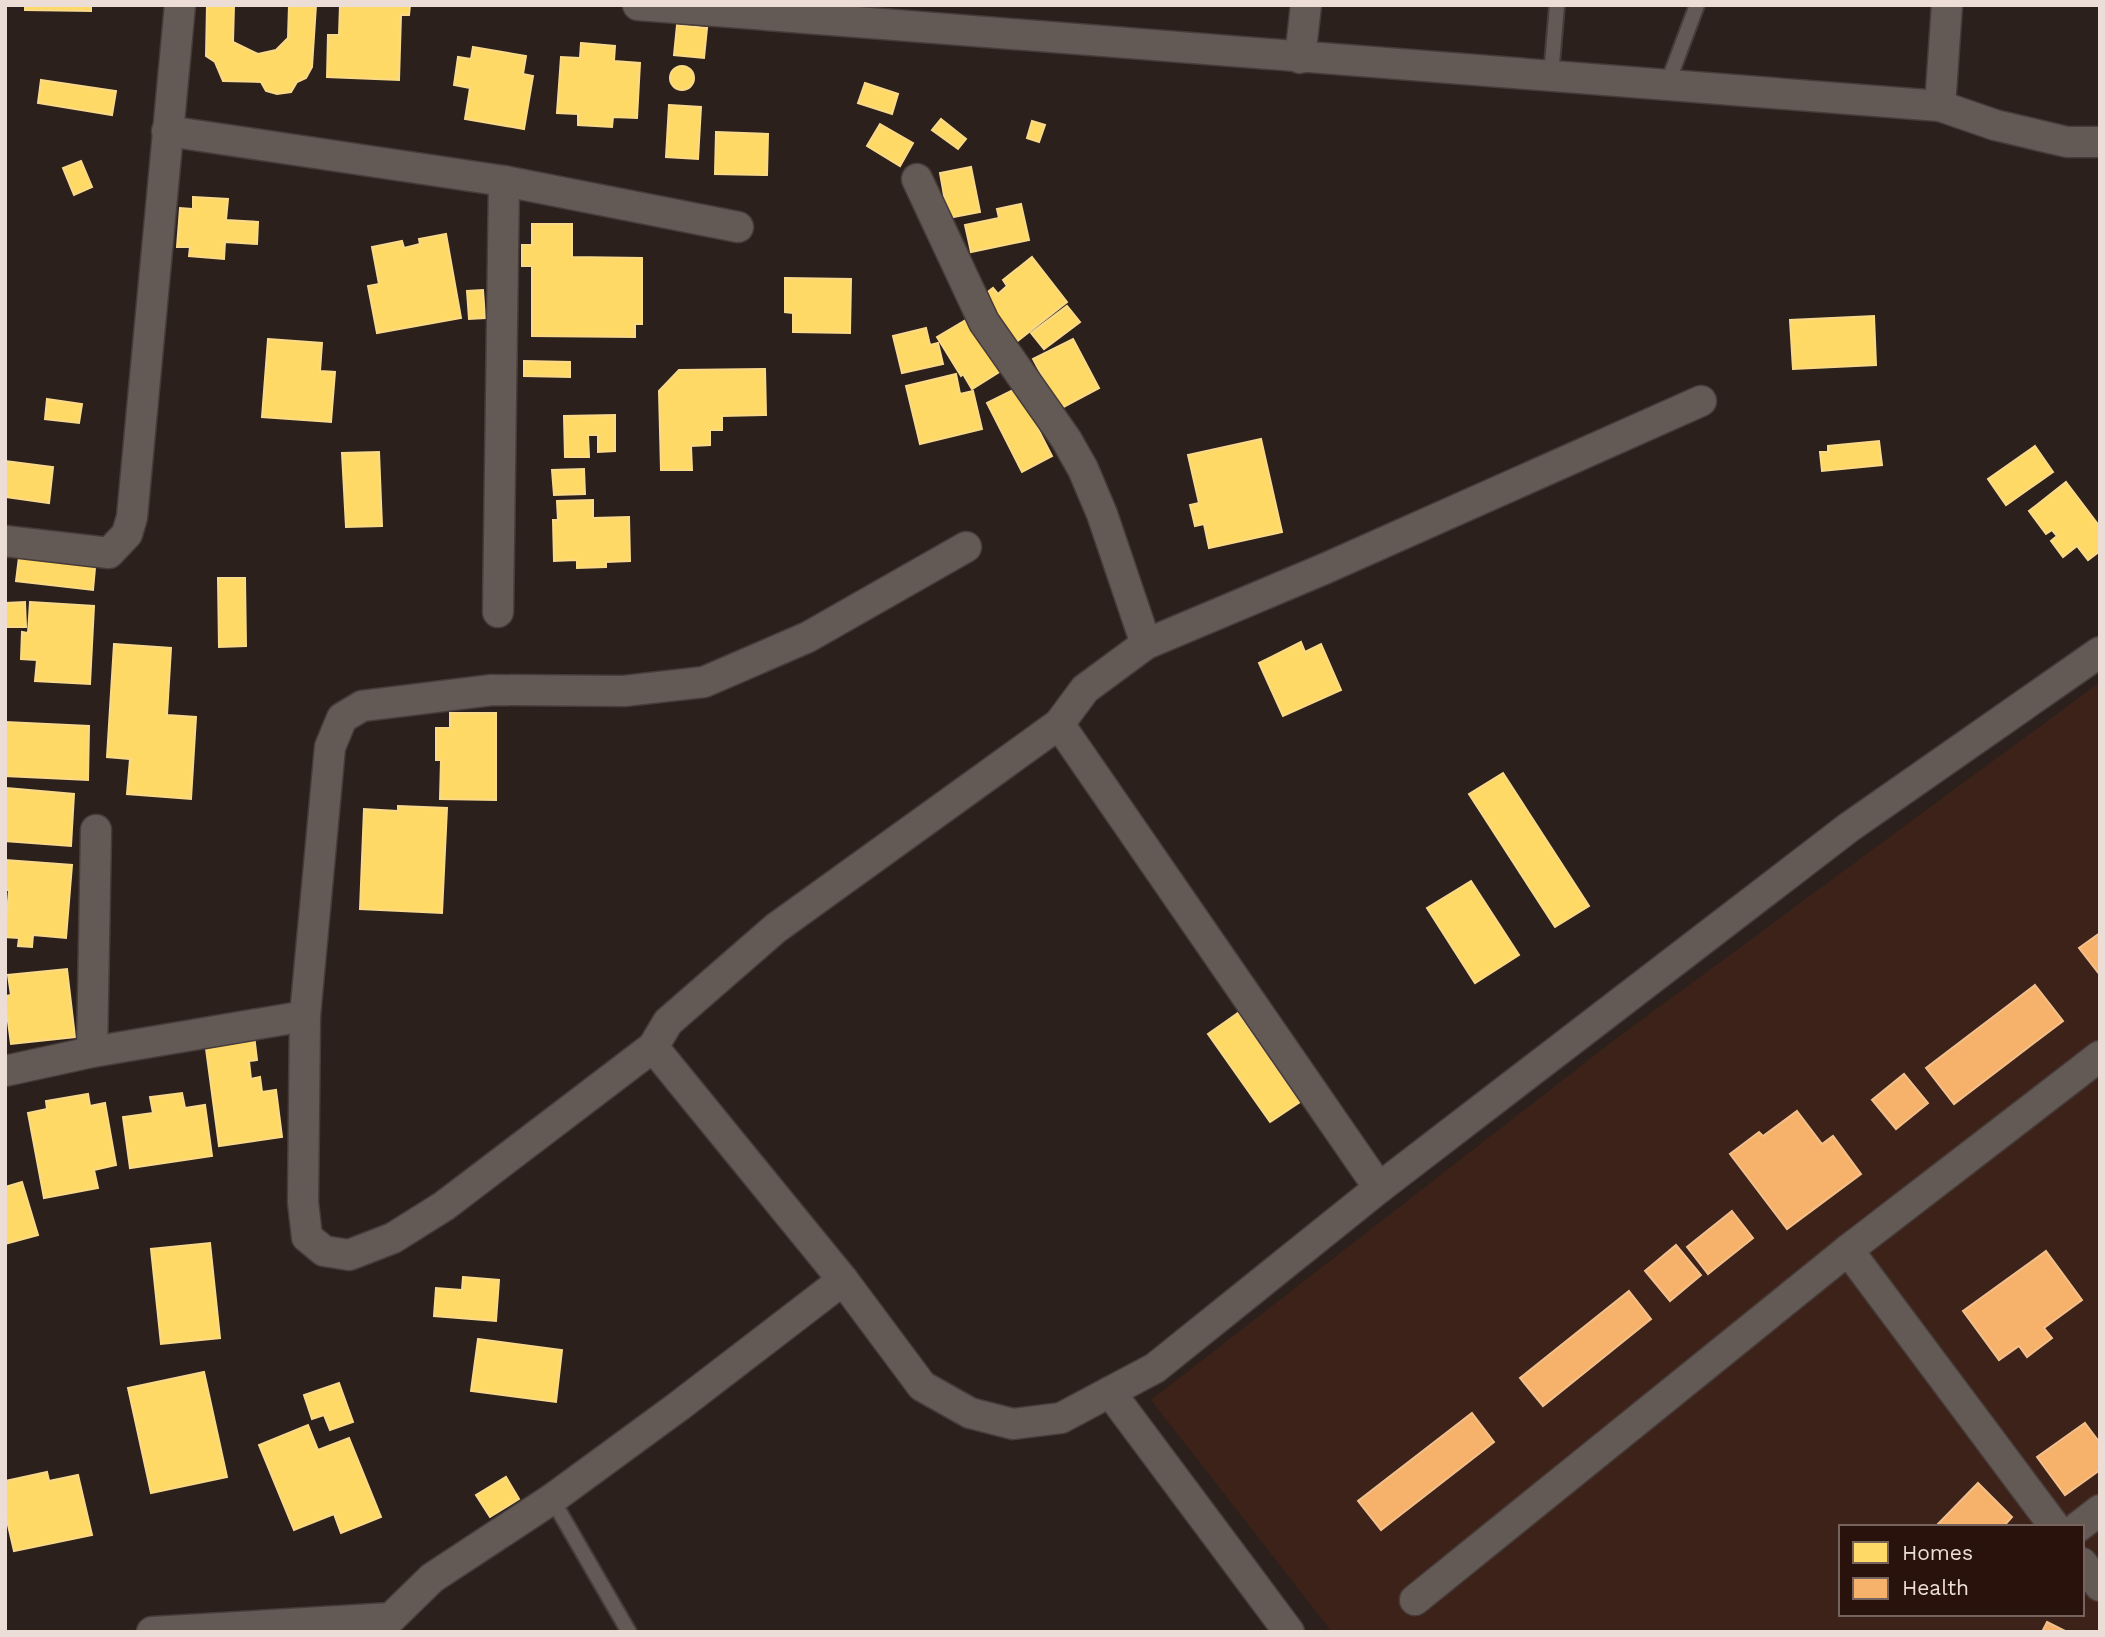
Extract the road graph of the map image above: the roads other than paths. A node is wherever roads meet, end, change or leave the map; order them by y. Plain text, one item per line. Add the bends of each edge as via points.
1 (180, 5) edge
2 (638, 5) edge
3 (1306, 5) edge
4 (1557, 5) edge
5 (1697, 5) edge
6 (1947, 5) edge
7 (1300, 58) junction
8 (1551, 76) junction
9 (1667, 85) junction
10 (1940, 106) junction
11 (167, 131) junction
12 (2100, 142) edge
13 (917, 179) dead end
14 (504, 181) junction
15 (737, 227) dead end
16 (1701, 401) dead end
17 (5, 541) edge
18 (966, 547) dead end
19 (498, 612) dead end
20 (1146, 644) junction
21 (2100, 652) edge
22 (1059, 724) junction
23 (96, 830) dead end
24 (305, 1016) junction
25 (653, 1046) junction
26 (92, 1052) junction
27 (2100, 1056) edge
28 (5, 1071) edge
29 (1379, 1188) junction
30 (1848, 1250) junction
31 (843, 1280) junction
32 (1110, 1392) junction
33 (552, 1499) junction
34 (2100, 1510) edge
35 (2054, 1525) edge
36 (2081, 1525) edge
37 (2084, 1566) edge
38 (2100, 1586) edge
39 (1415, 1600) dead end
40 (393, 1625) edge
41 (152, 1632) edge
42 (629, 1632) edge
43 (1289, 1632) edge

1 - 11 street
2 - 7 street
3 - 7 street
4 - 8 lane
5 - 9 lane
6 - 10 street
7 - 8 street
8 - 9 street
9 - 10 street
10 - 12 street via 2067,142
11 - 14 street
11 - 17 street via 127,534 109,553
13 - 20 street via 984,321 1083,470
14 - 15 street
14 - 19 street
16 - 20 street
18 - 24 street via 808,637 704,682 624,691 492,690 362,706 342,718 330,747
20 - 22 street via 1085,689
21 - 29 street via 1848,828
22 - 25 street via 776,928 668,1021
22 - 29 street
23 - 26 street
24 - 25 street via 303,1202 307,1237 324,1251 349,1255 393,1238 444,1206
24 - 26 street
25 - 31 street
26 - 28 street
27 - 30 street
29 - 32 street via 1155,1368
30 - 35 street
30 - 39 street
31 - 32 street via 922,1386 970,1413 1013,1424 1061,1418
31 - 33 street
32 - 43 street
33 - 40 street via 432,1577
33 - 42 lane
34 - 36 street
37 - 38 street
40 - 41 street

